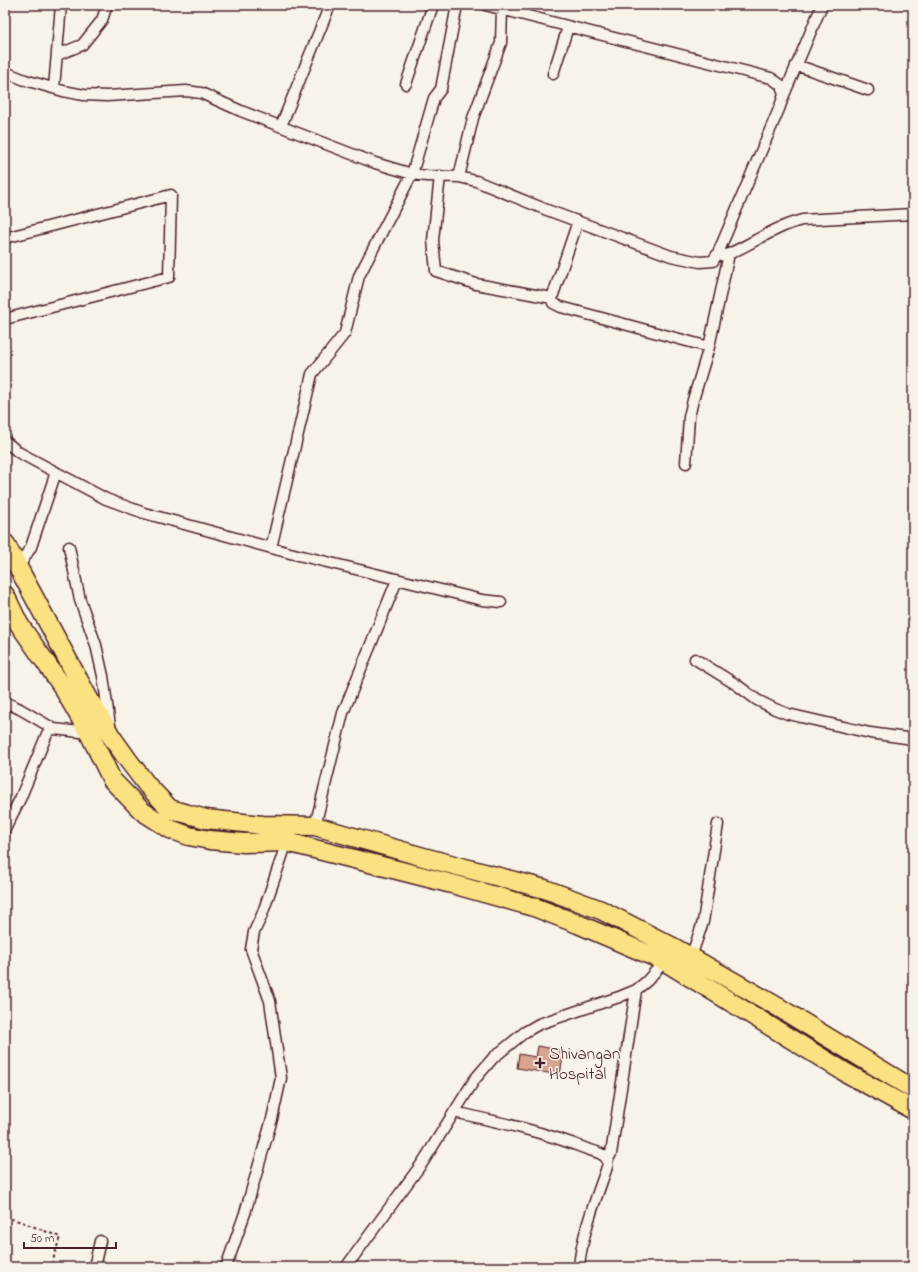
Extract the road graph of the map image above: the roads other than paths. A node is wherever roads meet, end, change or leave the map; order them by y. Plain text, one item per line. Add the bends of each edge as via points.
1 (61, 5) edge
2 (107, 5) edge
3 (330, 5) edge
4 (432, 5) edge
5 (457, 5) edge
6 (485, 5) edge
7 (822, 5) edge
8 (502, 10) junction
9 (568, 27) junction
10 (58, 55) junction
11 (796, 65) junction
12 (5, 72) edge
13 (553, 74) dead end
14 (406, 84) dead end
15 (54, 88) junction
16 (868, 90) dead end
17 (784, 95) junction
18 (281, 126) junction
19 (412, 174) junction
20 (440, 176) junction
21 (459, 177) junction
22 (913, 214) edge
23 (578, 221) junction
24 (5, 238) edge
25 (729, 254) junction
26 (713, 261) junction
27 (552, 298) junction
28 (5, 319) edge
29 (709, 347) junction
30 (5, 441) edge
31 (686, 463) dead end
32 (56, 472) junction
33 (5, 543) edge
34 (69, 547) dead end
35 (271, 548) junction
36 (18, 568) junction
37 (398, 580) junction
38 (5, 595) edge
39 (501, 602) dead end
40 (695, 659) dead end
41 (5, 702) edge
42 (54, 729) junction
43 (89, 733) junction
44 (111, 736) junction
45 (913, 739) edge
46 (718, 824) dead end
47 (315, 826) junction
48 (5, 829) edge
49 (287, 842) junction
50 (670, 954) junction
51 (691, 957) junction
52 (636, 990) junction
53 (913, 1089) edge
54 (913, 1110) edge
55 (454, 1112) junction
56 (607, 1160) junction
57 (100, 1241) dead end
58 (94, 1267) edge
59 (226, 1267) edge
60 (346, 1267) edge
61 (579, 1267) edge

1 - 10 street
2 - 10 street via 102,20 82,45
3 - 18 street
4 - 14 street
5 - 19 street via 442,89 434,98
6 - 8 street
7 - 11 street
8 - 9 street
8 - 21 street via 501,43 473,118
9 - 13 street
9 - 17 street via 771,78 781,85
10 - 15 street
11 - 16 street
11 - 17 street
12 - 15 street
15 - 18 street via 99,96 186,91 201,93 241,112
17 - 26 street
18 - 19 street
19 - 20 street
19 - 35 street via 359,276 345,333 312,374
20 - 21 street
20 - 27 street via 433,240 436,271 476,284
21 - 23 street via 476,181
22 - 25 street via 802,220 775,229
23 - 26 street via 671,256 700,262
23 - 27 street
24 - 28 street via 171,195 169,277
25 - 26 street
25 - 29 street
27 - 29 street via 553,303 561,307
29 - 31 street via 689,417
30 - 32 street via 18,452
32 - 35 street via 106,499 144,513
32 - 36 street via 31,547
33 - 36 highway
34 - 44 street via 80,600 96,645 103,676
35 - 37 street
36 - 44 highway
37 - 39 street via 482,600
37 - 47 street via 343,713
38 - 43 highway via 19,624 62,686
40 - 45 street via 757,700 788,714 870,733
41 - 42 street
42 - 43 street
42 - 48 street via 47,734
43 - 49 highway via 112,780 142,811 170,829 210,840 244,843
44 - 47 highway via 147,785 170,809 206,819 263,825
46 - 51 street via 704,922
47 - 50 highway via 544,889 601,910
49 - 50 highway via 452,884 534,908
49 - 59 street via 254,932 251,949 270,1001 281,1078 245,1213
50 - 51 highway
50 - 52 street
50 - 54 highway via 843,1071
51 - 53 highway
52 - 55 street via 539,1024 525,1032 493,1058 475,1079
52 - 56 street via 611,1154
55 - 56 street via 570,1142 600,1153
55 - 60 street via 422,1162
56 - 61 street via 582,1246
57 - 58 street

